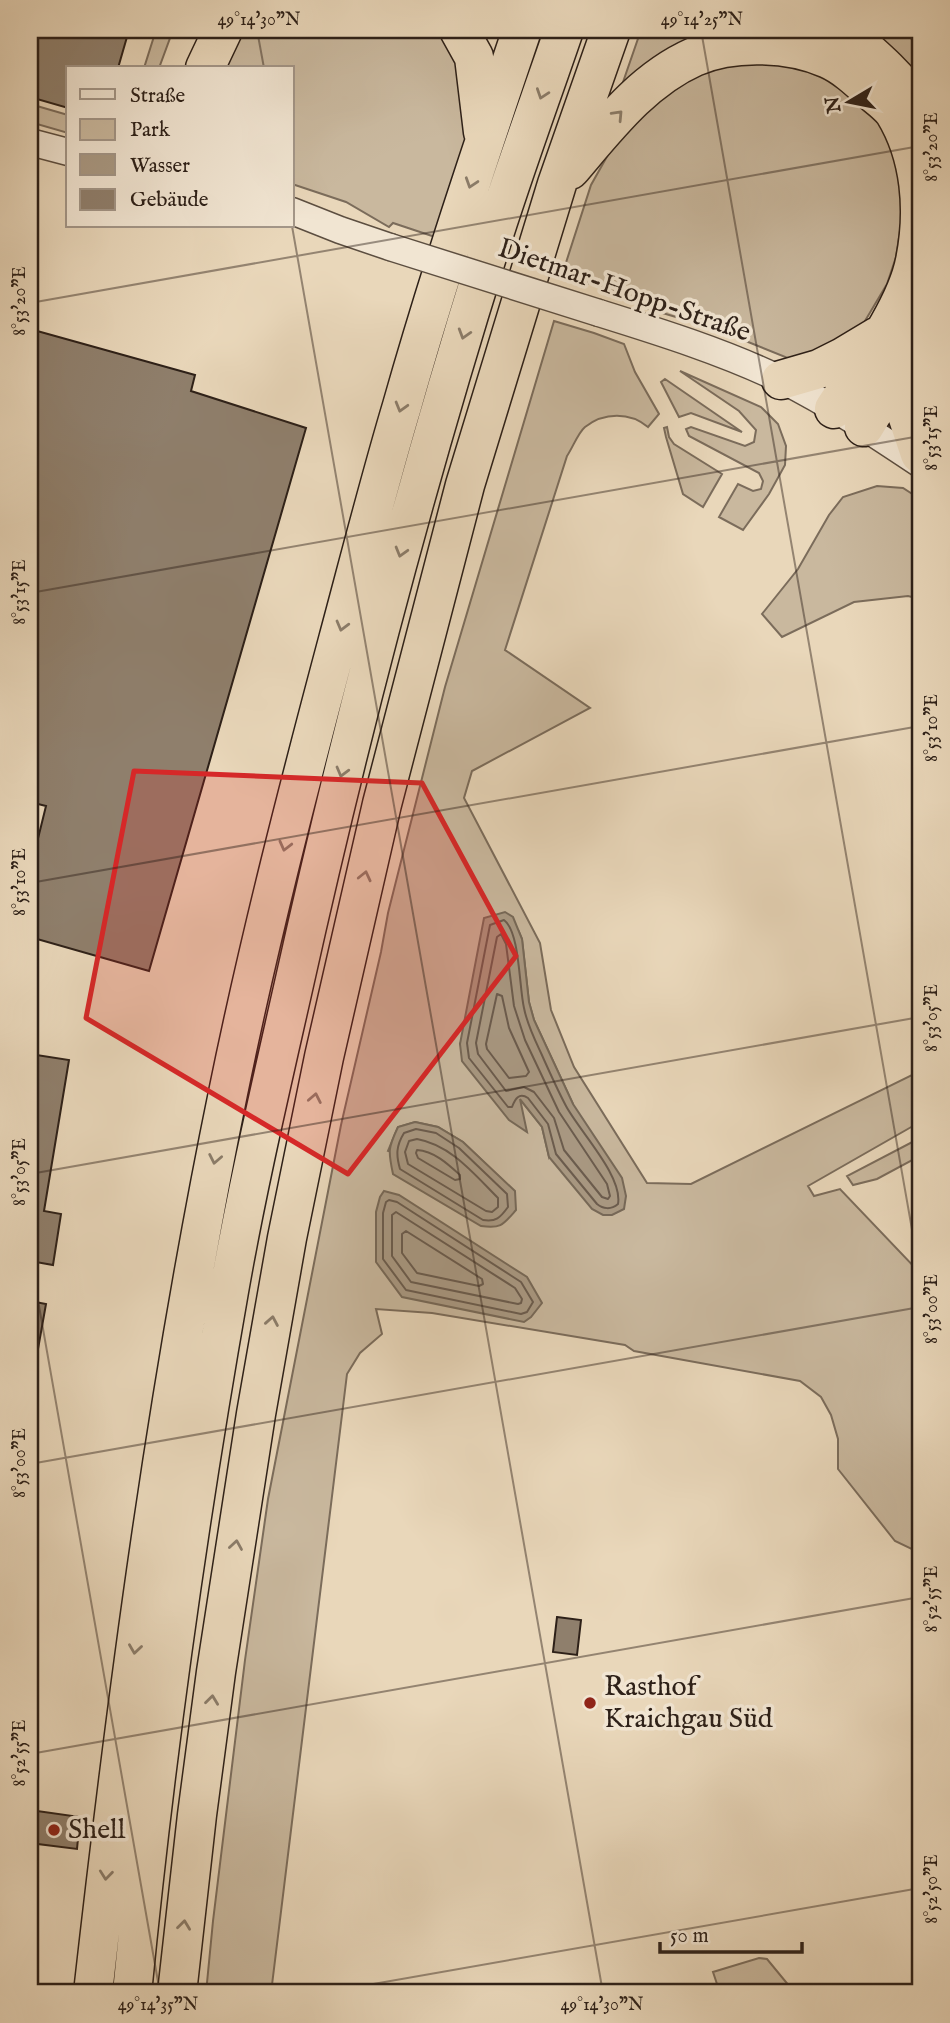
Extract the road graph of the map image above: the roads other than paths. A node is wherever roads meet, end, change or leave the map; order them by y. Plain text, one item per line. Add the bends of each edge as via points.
1 (197, 30) edge
2 (223, 30) edge
3 (458, 30) edge
4 (522, 30) edge
5 (564, 30) edge
6 (611, 30) edge
7 (843, 30) edge
8 (183, 66) edge
9 (206, 66) edge
10 (920, 109) edge
11 (30, 142) edge
12 (484, 142) junction
13 (66, 151) edge
14 (557, 184) junction
15 (294, 212) edge
16 (882, 333) junction
17 (911, 350) edge
18 (781, 380) junction
19 (849, 418) junction
20 (920, 454) edge
21 (920, 464) edge
22 (191, 1291) junction
23 (122, 1598) dead end
24 (93, 1993) edge
25 (132, 1993) edge
26 (177, 1993) edge

1 - 8 highway
2 - 9 highway
3 - 12 highway via 474,57
4 - 12 highway
5 -> 25 highway via 490,247 390,591 338,790 261,1128 229,1289 181,1592
6 - 14 highway
7 - 10 highway via 884,66
11 - 13 street
12 -> 22 highway via 402,403 318,715 228,1092
14 -> 16 highway via 641,91 695,56 754,45 786,47 829,59 893,110 911,150 919,188 915,263 904,296
26 -> 14 highway via 215,1672 287,1238 324,1057 382,804 465,485
15 - 18 street, Dietmar-Hopp-Straße, bridge via 390,247 676,337
16 - 18 highway via 831,363
16 - 19 highway
17 - 19 highway
17 - 20 highway via 905,409
18 - 19 street, Dietmar-Hopp-Straße
19 - 21 street, Dietmar-Hopp-Straße
22 - 23 highway via 159,1390
22 -> 24 highway via 147,1558

